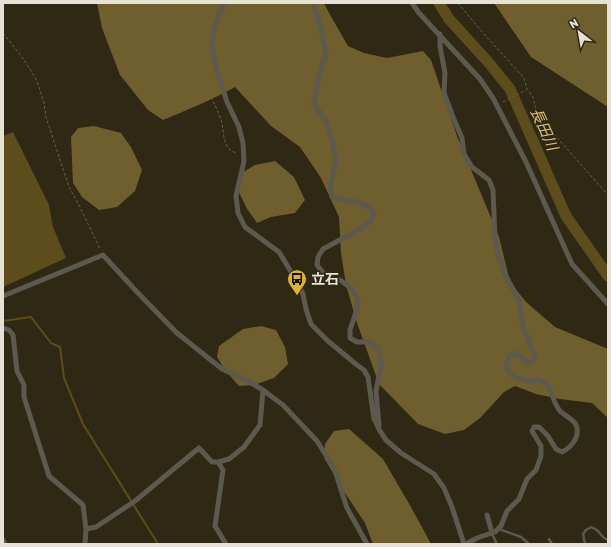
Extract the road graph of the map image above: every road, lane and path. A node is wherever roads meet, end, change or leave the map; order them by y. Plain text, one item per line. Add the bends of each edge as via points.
1 (148, 3) edge
2 (224, 3) edge
3 (314, 3) edge
4 (412, 3) edge
5 (458, 3) edge
6 (3, 33) edge
7 (440, 34) junction
8 (527, 89) junction
9 (503, 102) dead end
10 (244, 155) junction
11 (608, 195) edge
12 (103, 255) junction
13 (3, 296) edge
14 (608, 304) edge
15 (3, 328) edge
16 (263, 390) junction
17 (380, 431) junction
18 (218, 462) junction
19 (487, 515) dead end
20 (86, 529) junction
21 (499, 529) junction
22 (492, 533) junction
23 (549, 539) dead end
24 (3, 540) edge
25 (608, 540) edge
26 (5, 544) edge
27 (85, 544) edge
28 (226, 544) edge
29 (367, 544) edge
30 (465, 544) edge
31 (497, 544) edge
32 (529, 544) edge
33 (552, 544) edge
34 (586, 544) edge

1 - 10 path via 164,44 181,67 204,87 214,104 228,148
2 - 10 street via 214,27 212,48 227,102 239,127
3 - 17 street via 326,54 314,104 327,123 333,143 336,160 330,188 332,197 361,203 374,214 362,228 323,248 317,265 324,274 340,280 352,289 358,299 350,338 357,342 368,342 379,348 381,365 376,391
4 - 7 street
5 - 8 path via 524,78
6 - 12 path via 37,81 69,187
7 - 14 street via 480,78 493,98 526,162 572,264
7 - 21 street via 445,73 444,92 462,138 464,154 472,167 489,180 499,257 519,301 523,326 535,357 527,362 516,352 509,356 507,370 516,378 540,380 548,385 560,411 574,422 577,428 575,440 562,452 556,449 539,427 534,427 532,431 541,446 541,456 536,470 527,479 519,499 507,511
8 - 9 path
8 - 11 path via 534,97 537,115
10 - 17 street via 236,196 238,213 245,227 279,252 303,294 311,324 364,370 368,377 374,419
12 - 13 street
12 - 16 street via 177,333 222,369
15 - 20 street via 13,335 17,371 24,384 24,397 50,476 83,505
16 - 18 street via 260,425 244,447 229,459
16 - 29 street via 283,405 317,440 334,468 347,508
17 - 30 street via 401,453 434,474 444,488
18 - 20 street via 212,462 199,448 135,501 96,526
18 - 28 street via 223,470 215,526
19 - 22 street
20 - 27 street
21 - 22 street
21 - 32 lane via 521,537
22 - 30 street
22 - 31 lane
23 - 33 lane
24 - 26 street
25 - 34 lane via 591,527 583,534

